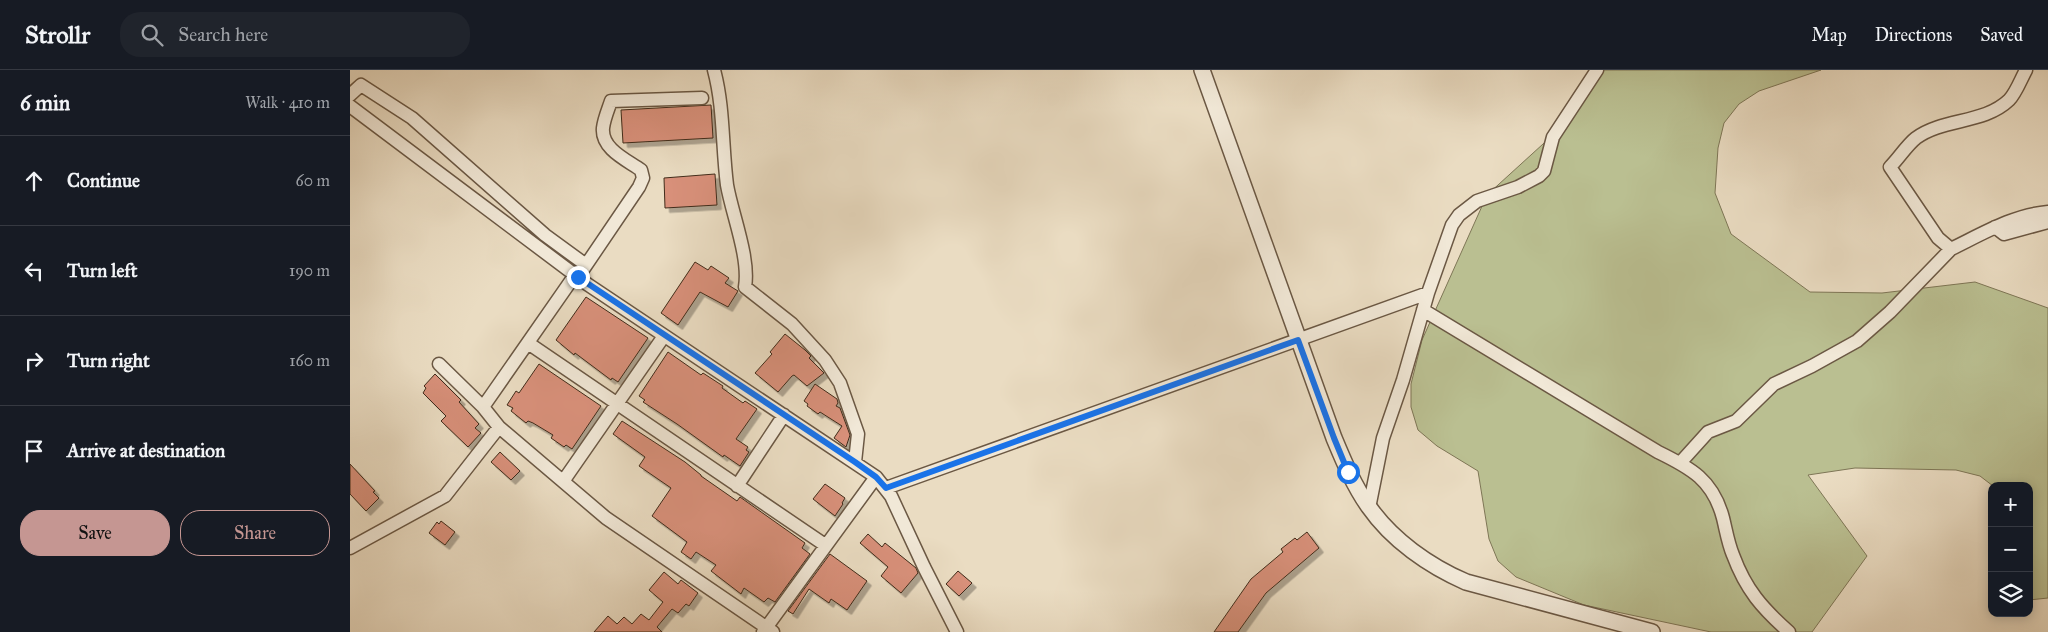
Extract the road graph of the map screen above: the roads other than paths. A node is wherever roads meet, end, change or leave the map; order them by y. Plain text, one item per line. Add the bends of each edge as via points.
1 (714, 70) edge
2 (1202, 70) edge
3 (1597, 70) edge
4 (2026, 70) edge
5 (350, 95) edge
6 (702, 98) dead end
7 (350, 106) edge
8 (2048, 212) edge
9 (2048, 222) edge
10 (1995, 227) junction
11 (1951, 249) junction
12 (586, 265) junction
13 (576, 276) junction
14 (1428, 294) junction
15 (1423, 310) junction
16 (664, 336) junction
17 (1298, 340) junction
18 (528, 343) junction
19 (439, 364) dead end
20 (618, 404) junction
21 (483, 407) junction
22 (784, 415) junction
23 (499, 427) junction
24 (855, 462) junction
25 (1680, 463) junction
26 (876, 477) junction
27 (564, 480) junction
28 (737, 486) junction
29 (886, 488) junction
30 (1369, 508) junction
31 (825, 545) junction
32 (350, 548) edge
33 (767, 630) edge
34 (957, 632) edge
35 (1652, 632) edge
36 (1789, 632) edge

1 - 24 street via 720,93 724,162 741,245 745,287 792,324 825,360 840,383 858,434
2 - 17 street
3 - 14 street via 1553,137 1544,171 1518,187 1477,201 1459,215 1452,225
4 - 11 street via 2010,99 2002,106 1916,138 1890,167 1938,238
5 - 12 street via 361,85 412,118 545,234
6 - 12 street via 611,101 604,124 604,138 615,152 641,170 643,178
7 - 13 street
8 - 10 street via 2026,215
9 - 10 street via 2004,234
10 - 11 street
11 - 25 street via 1857,341 1774,384 1736,421 1708,432
12 - 13 street
13 - 16 street
13 - 18 street
14 - 15 street
14 - 17 street
15 - 25 street
15 - 30 street via 1383,438
16 - 20 street
16 - 22 street
17 - 29 street
17 - 30 street via 1344,464
18 - 20 street
18 - 21 street
19 - 21 street
20 - 27 street
20 - 28 street
21 - 23 street
22 - 24 street
22 - 28 street
23 - 27 street
23 - 32 street via 445,496
24 - 26 street
25 - 36 street via 1713,491 1733,556 1745,581 1763,609
26 - 29 street
26 - 31 street
27 - 33 street via 606,518
28 - 31 street
29 - 34 street
30 - 35 street via 1409,548 1452,576 1560,609
31 - 33 street

